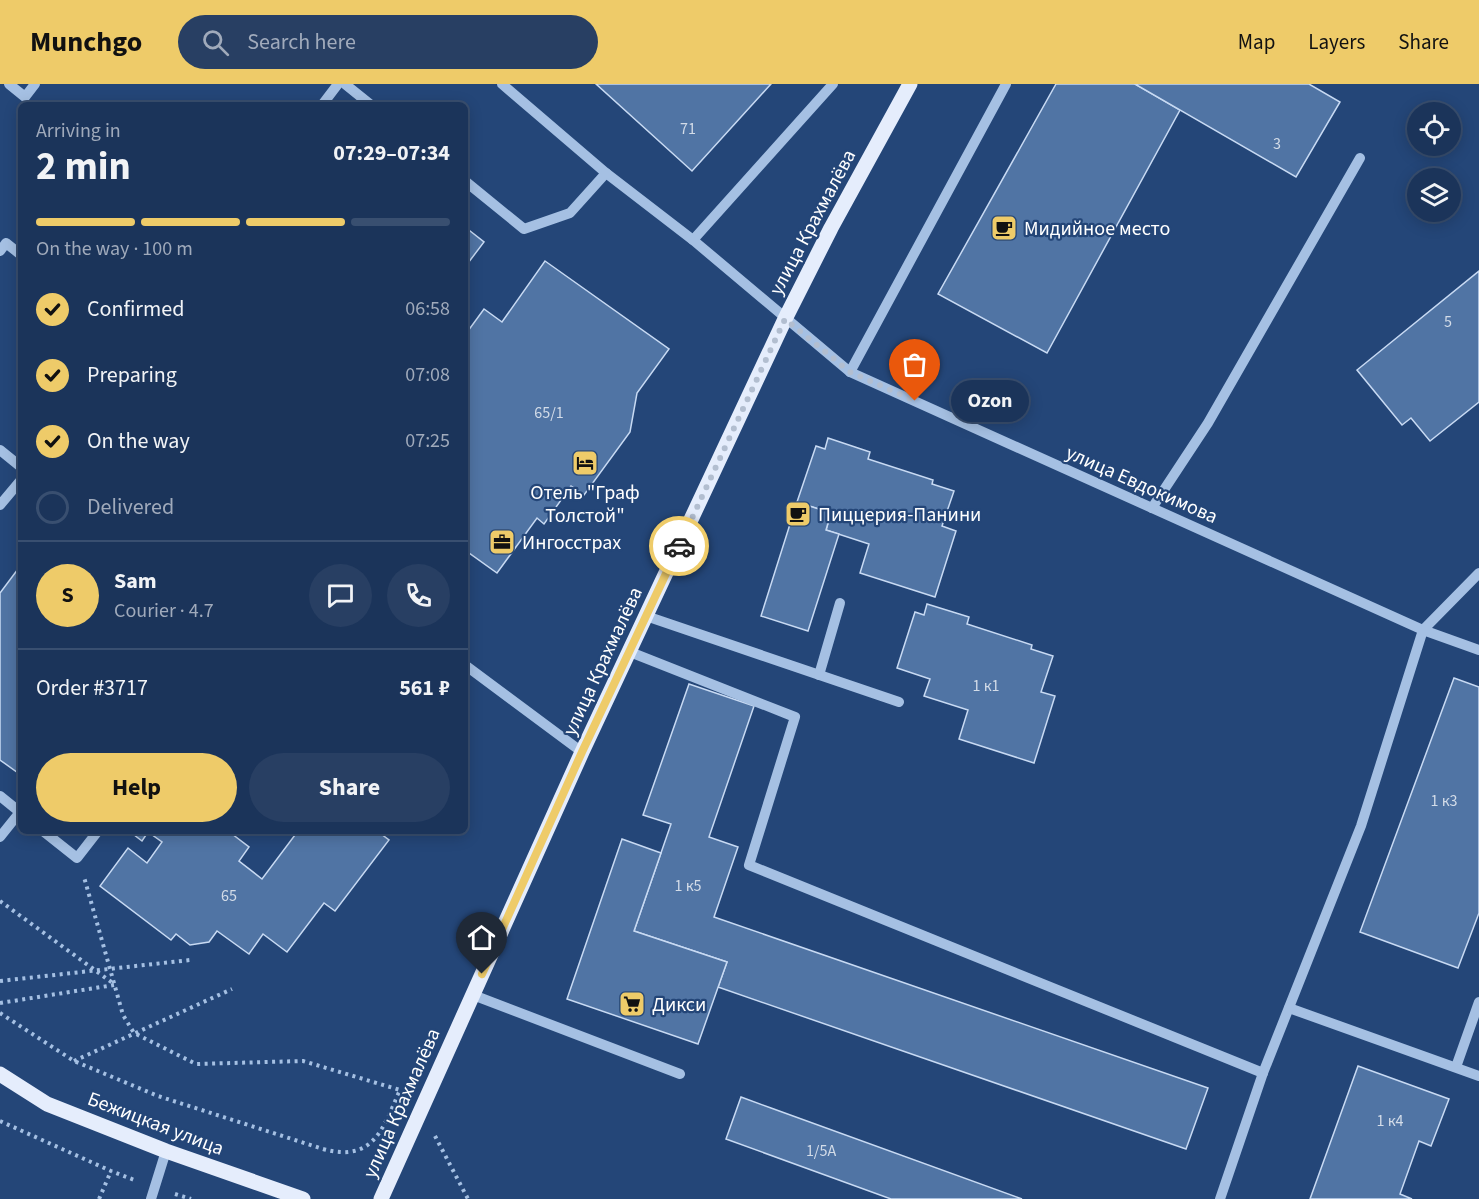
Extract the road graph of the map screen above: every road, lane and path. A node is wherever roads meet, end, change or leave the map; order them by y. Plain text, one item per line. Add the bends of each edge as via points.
1 (9, 84) edge
2 (35, 84) edge
3 (338, 84) edge
4 (345, 84) edge
5 (502, 84) edge
6 (833, 84) edge
7 (910, 84) edge
8 (1006, 84) edge
9 (324, 102) edge
10 (367, 102) edge
11 (1360, 158) dead end
12 (606, 173) junction
13 (468, 183) edge
14 (693, 240) junction
15 (0, 251) edge
16 (18, 253) edge
17 (785, 319) junction
18 (850, 372) junction
19 (0, 450) edge
20 (18, 465) edge
21 (18, 484) edge
22 (0, 505) edge
23 (1152, 508) junction
24 (1479, 573) edge
25 (840, 603) dead end
26 (646, 616) junction
27 (1423, 630) junction
28 (1479, 650) edge
29 (630, 652) junction
30 (468, 667) edge
31 (819, 675) junction
32 (899, 702) dead end
33 (582, 752) junction
34 (0, 796) edge
35 (18, 811) edge
36 (18, 816) edge
37 (47, 834) edge
38 (96, 834) edge
39 (0, 837) edge
40 (84, 876) dead end
41 (0, 901) edge
42 (190, 960) dead end
43 (110, 969) junction
44 (95, 970) junction
45 (0, 981) edge
46 (115, 985) junction
47 (232, 989) dead end
48 (473, 994) junction
49 (1479, 1002) edge
50 (0, 1003) edge
51 (1289, 1008) junction
52 (0, 1012) edge
53 (134, 1033) junction
54 (74, 1061) junction
55 (1456, 1068) junction
56 (1263, 1073) junction
57 (0, 1074) edge
58 (680, 1074) dead end
59 (1479, 1076) edge
60 (0, 1121) edge
61 (434, 1134) dead end
62 (166, 1151) junction
63 (99, 1199) edge
64 (151, 1199) edge
65 (303, 1199) edge
66 (381, 1199) edge
67 (468, 1199) edge
68 (1220, 1199) edge

1 - 2 street via 25,97
3 - 9 street
4 - 10 street
5 - 12 street, улица Евдокимова
6 - 14 street
7 - 17 main road, улица Крахмалёва
8 - 18 street
11 - 23 street via 1208,423
12 - 13 street via 570,213 524,229
12 - 14 street, улица Евдокимова
14 - 17 street, улица Евдокимова
15 - 16 street via 6,243
17 - 18 street, улица Евдокимова
17 - 26 main road, улица Крахмалёва
18 - 23 street, улица Евдокимова
19 - 20 street
21 - 22 street
23 - 27 street, улица Евдокимова
24 - 27 street
25 - 31 street
26 - 29 main road, улица Крахмалёва
26 - 31 street
27 - 28 street, улица Евдокимова
27 - 51 street via 1361,826
29 - 33 main road, улица Крахмалёва
29 - 56 street via 795,717 749,865
30 - 33 street
31 - 32 street
33 - 48 main road, улица Крахмалёва
34 - 35 street
36 - 39 street
37 - 38 street via 77,858
40 - 43 path
41 - 44 path
42 - 43 path
43 - 44 path
43 - 46 path
44 - 45 path
44 - 46 path
46 - 50 path
46 - 53 path via 123,1015
47 - 53 path
48 - 58 street
48 - 66 main road, улица Крахмалёва
49 - 55 street
51 - 55 street
51 - 56 street
52 - 54 path
53 - 54 path
53 - 54 path via 196,1064 303,1061 400,1090 383,1130 368,1147 334,1152 158,1096
55 - 59 street
56 - 68 street
57 - 62 main road, Бежицкая улица via 47,1104
60 - 63 path via 111,1171
61 - 67 path
62 - 64 street
62 - 65 main road, Бежицкая улица

